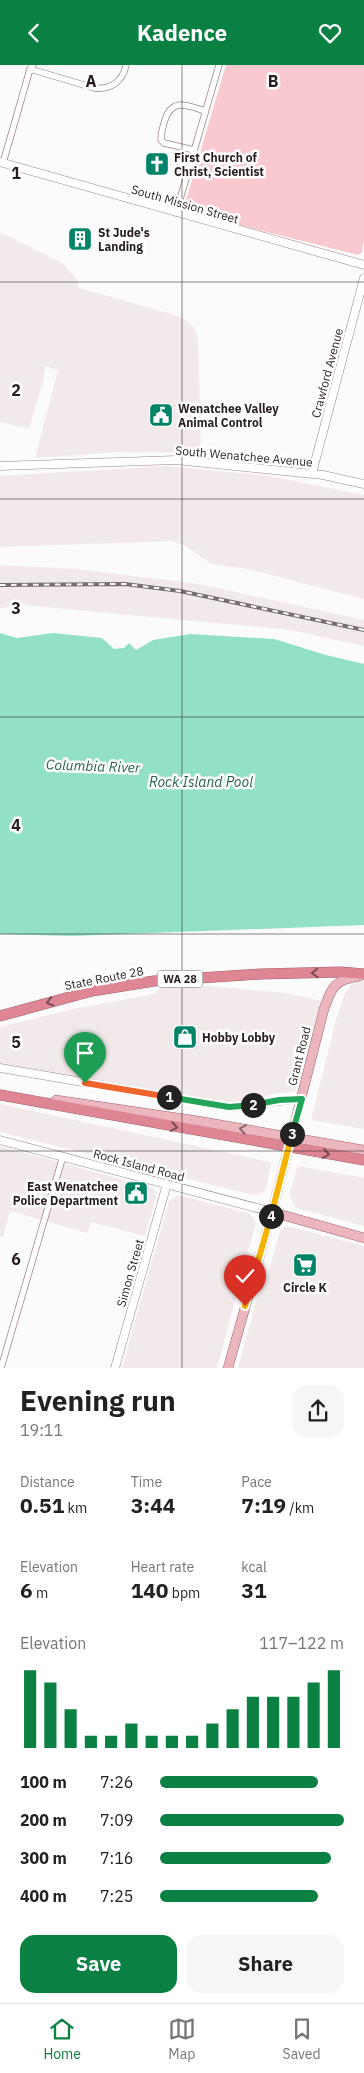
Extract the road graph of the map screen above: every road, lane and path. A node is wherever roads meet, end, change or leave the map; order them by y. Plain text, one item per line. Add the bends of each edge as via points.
1 (126, 65) edge
2 (218, 65) edge
3 (32, 67) edge
4 (205, 111) junction
5 (194, 150) junction
6 (2, 163) edge
7 (176, 213) junction
8 (364, 265) edge
9 (364, 278) edge
10 (0, 467) edge
11 (312, 473) junction
12 (364, 484) edge
13 (364, 975) edge
14 (0, 1016) edge
15 (0, 1069) edge
16 (3, 1095) edge
17 (302, 1099) junction
18 (0, 1140) edge
19 (290, 1143) junction
20 (364, 1150) edge
21 (63, 1156) junction
22 (364, 1160) edge
23 (167, 1184) junction
24 (272, 1212) junction
25 (364, 1238) edge
26 (1, 1368) edge
27 (115, 1368) edge
28 (228, 1368) edge

1 - 3 street via 119,80 105,88 94,88
2 - 4 street
3 - 6 street
4 - 5 street
4 - 5 street via 178,104 169,109 166,116 161,140
5 - 7 street
6 - 7 main road, South Mission Street
7 - 8 main road, South Mission Street
9 - 11 main road, Crawford Avenue
10 - 11 main road, South Wenatchee Avenue via 176,460
11 - 12 main road, South Wenatchee Avenue
13 -> 14 highway, State Route 28 / WA 28 via 342,972 261,974 154,981 92,991
13 - 17 main road, Grant Road via 343,979 330,992
15 - 17 main road via 229,1107
16 - 19 highway
17 - 19 main road, Grant Road
18 - 21 main road, Rock Island Road
19 - 20 main road
19 -> 22 highway
19 - 24 main road, Grant Road
21 - 23 main road, Rock Island Road
21 - 26 street
23 - 24 main road, Rock Island Road
23 - 27 main road, Simon Street
24 - 25 main road
24 - 28 main road, Grant Road

